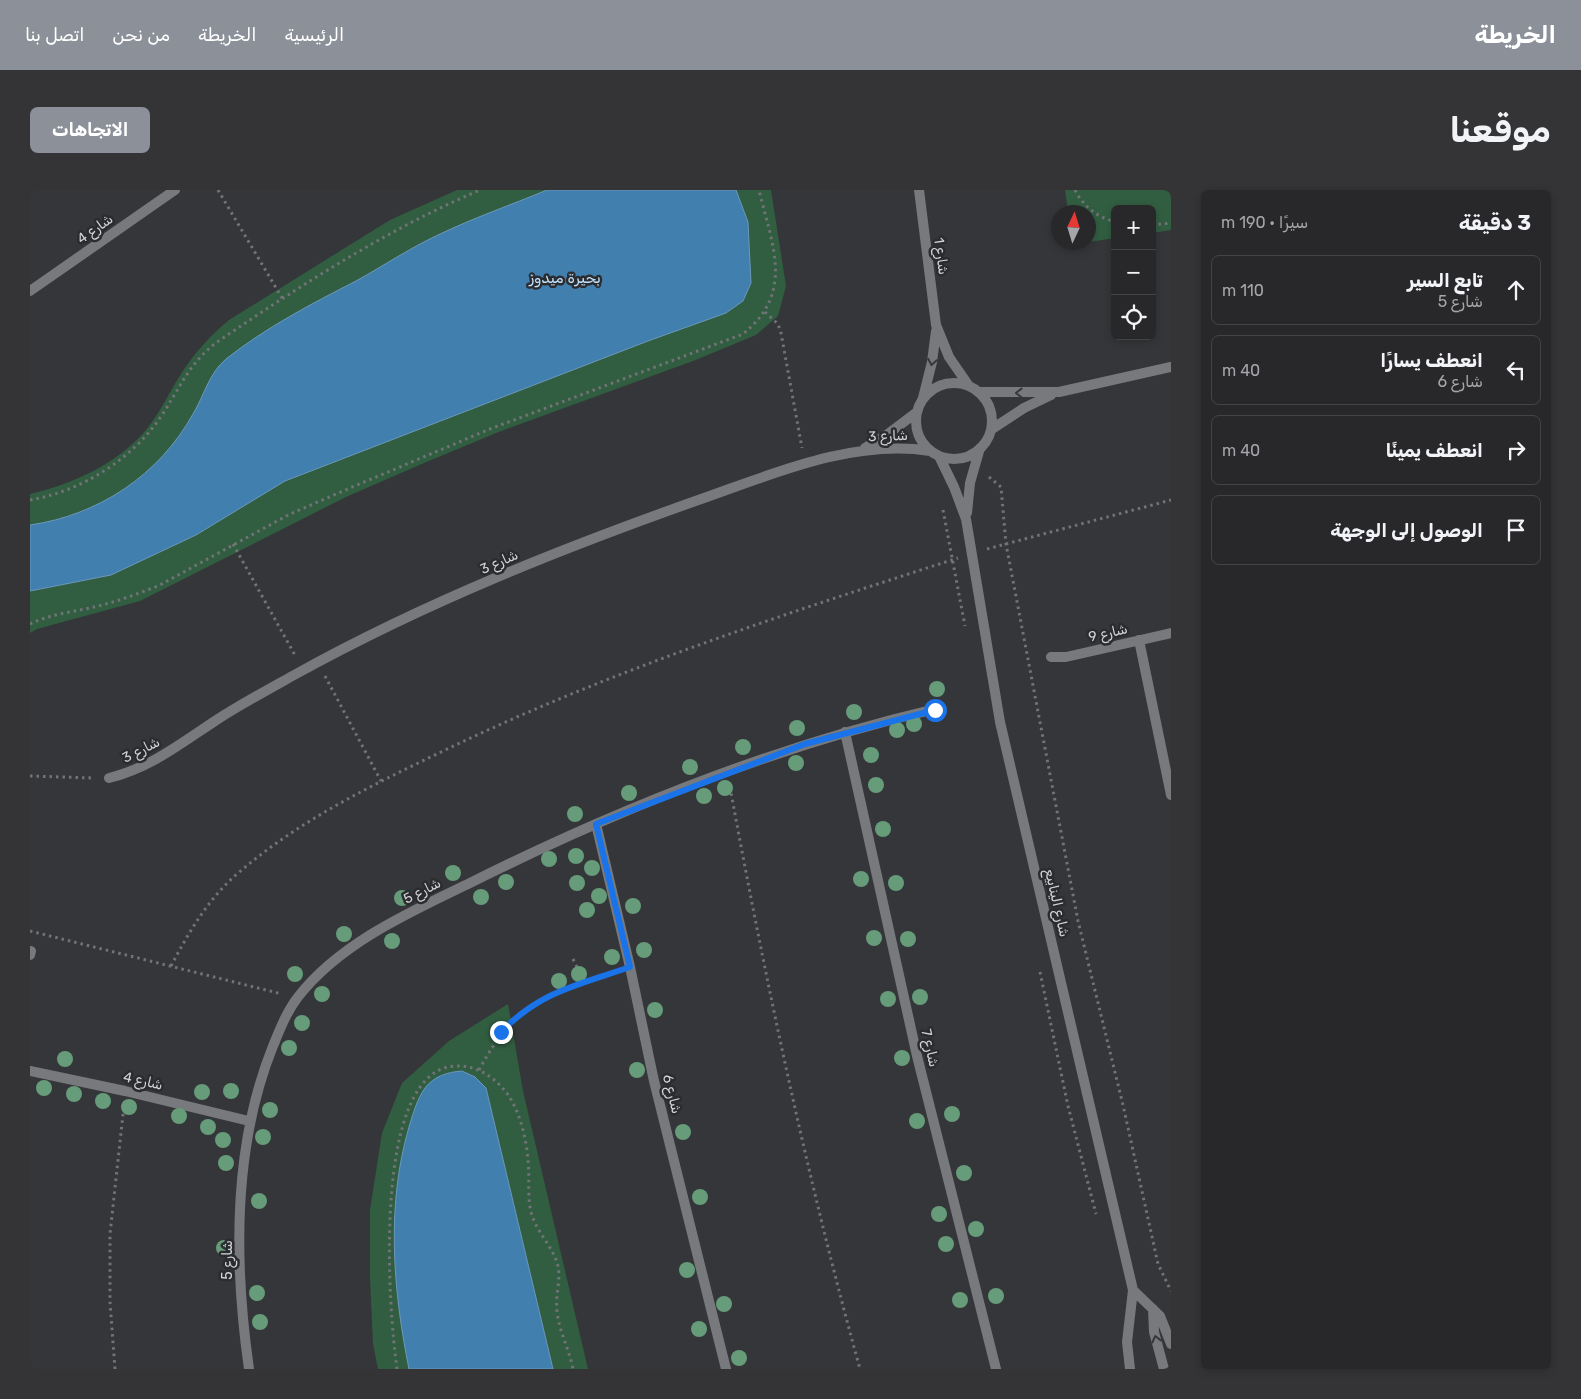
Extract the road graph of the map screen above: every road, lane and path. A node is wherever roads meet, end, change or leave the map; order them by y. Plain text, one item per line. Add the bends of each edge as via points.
1 (175, 190) edge
2 (218, 190) edge
3 (480, 190) edge
4 (759, 190) edge
5 (919, 190) edge
6 (1075, 190) edge
7 (1111, 220) edge
8 (1171, 223) edge
9 (1156, 225) edge
10 (30, 292) edge
11 (282, 298) junction
12 (765, 312) junction
13 (936, 325) junction
14 (1171, 367) edge
15 (968, 386) junction
16 (979, 392) junction
17 (1059, 392) junction
18 (923, 398) junction
19 (917, 412) junction
20 (992, 429) junction
21 (980, 448) junction
22 (857, 451) junction
23 (934, 453) junction
24 (805, 465) junction
25 (975, 466) junction
26 (30, 500) edge
27 (1171, 500) edge
28 (966, 519) junction
29 (233, 544) junction
30 (1006, 544) junction
31 (971, 554) junction
32 (30, 624) edge
33 (1171, 633) edge
34 (1139, 640) junction
35 (1051, 658) dead end
36 (317, 662) junction
37 (303, 670) junction
38 (935, 710) dead end
39 (845, 732) junction
40 (727, 772) junction
41 (30, 776) edge
42 (109, 778) joint
43 (381, 781) junction
44 (1171, 795) edge
45 (596, 824) junction
46 (30, 932) edge
47 (573, 959) dead end
48 (171, 966) junction
49 (630, 967) junction
50 (585, 983) junction
51 (298, 998) junction
52 (479, 1070) junction
53 (30, 1071) edge
54 (125, 1091) junction
55 (250, 1121) junction
56 (1133, 1290) junction
57 (1171, 1291) edge
58 (1153, 1309) junction
59 (1171, 1344) edge
60 (115, 1369) edge
61 (249, 1369) edge
62 (397, 1369) edge
63 (573, 1369) edge
64 (726, 1369) edge
65 (860, 1369) edge
66 (996, 1369) edge
67 (1130, 1369) edge
68 (1164, 1369) edge

1 - 10 street, شارع 4
2 - 11 path
3 - 11 path via 407,225
4 - 12 path via 775,264 772,297
5 - 13 street, شارع 1
6 - 7 path via 1087,206
8 - 9 path
11 - 26 path via 204,350 160,418 131,450 111,466 74,486
12 - 24 path via 778,324
12 - 29 path via 743,334 729,341 490,429 290,514
13 - 15 street, شارع 1 via 949,357
13 -> 18 street, شارع 1 via 932,362
14 - 17 street
15 - 16 street
15 - 18 street via 943,384
17 -> 16 street
16 - 20 street via 990,408
17 - 20 street via 1024,408
18 - 19 street
19 - 22 street via 888,434
19 - 23 street via 918,434
20 - 21 street
21 - 23 street via 968,456 953,459
21 - 25 street, شارع الينابيع
22 - 23 street, شارع 3 via 894,447
22 - 24 street, شارع 3
23 - 28 street, شارع الينابيع via 954,487
24 - 36 street, شارع 3 via 659,514 516,569
25 - 28 street, شارع الينابيع
25 - 30 path via 1002,487
27 - 30 path
28 - 31 street, شارع الينابيع
29 - 32 path via 136,595
29 - 37 path
30 - 31 path
30 - 57 path via 1078,921 1158,1264
31 - 43 path via 654,660 471,738
31 - 56 street, شارع الينابيع via 1000,722
33 - 34 street, شارع 9
34 - 35 street, شارع 9
34 - 44 street
36 - 37 street, شارع 3
36 - 43 path
37 - 42 street, شارع 3 via 158,759
38 - 39 street, شارع 5
39 - 40 street, شارع 5
39 - 66 street, شارع 7 via 917,1056
40 - 45 street, شارع 5
40 - 65 path via 778,1035
41 - 42 path
43 - 48 path via 282,839 236,875 194,924
45 - 49 street, شارع 6
45 - 51 street, شارع 5 via 523,856 372,933 321,972
46 - 48 path
47 - 50 path
48 - 51 path
49 - 50 path
49 - 64 street, شارع 6 via 654,1081
50 - 52 path via 548,995 515,1018 501,1032
51 - 55 street, شارع 5 via 280,1029 262,1074
52 - 62 path via 458,1066 436,1072 416,1096 400,1137 392,1186 389,1236 389,1285
52 - 63 path via 506,1092 521,1125 528,1160 531,1212 558,1267 557,1313
53 - 54 street, شارع 4
54 - 55 street, شارع 4
54 - 60 path via 110,1234 110,1302
55 - 61 street, شارع 5 via 244,1170 240,1267
56 - 58 street
56 - 67 street, شارع الينابيع via 1127,1342
58 - 59 street via 1164,1322
68 -> 58 street via 1154,1332

